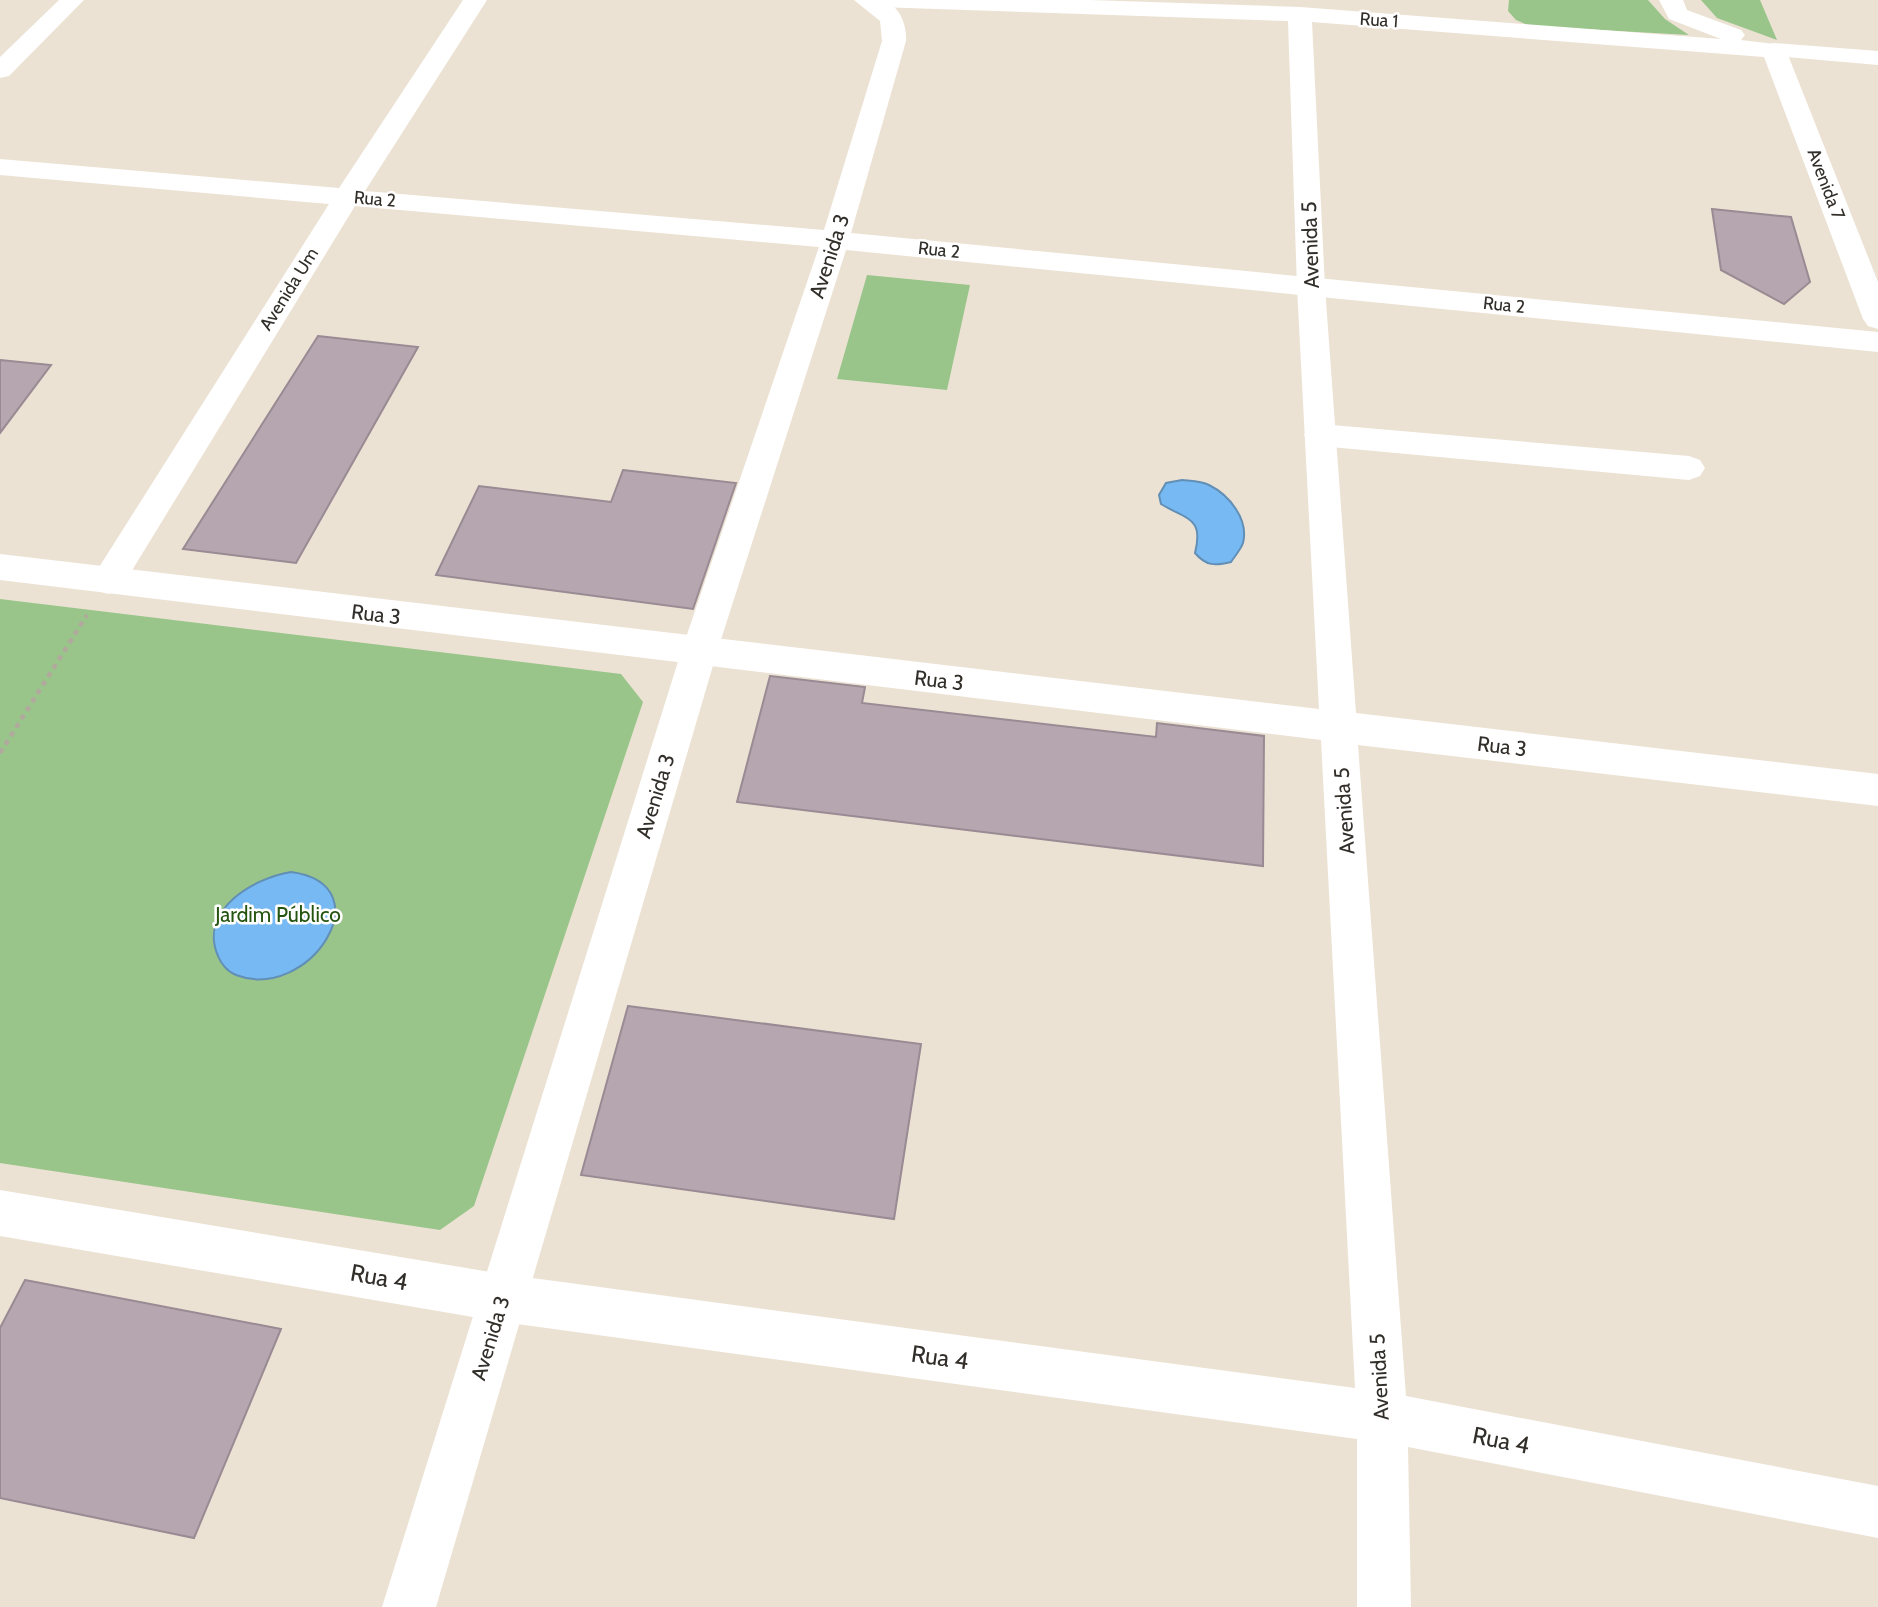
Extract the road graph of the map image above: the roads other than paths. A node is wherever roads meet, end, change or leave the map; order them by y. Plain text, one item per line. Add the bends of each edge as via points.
1 (72, 0) edge
2 (475, 0) edge
3 (866, 0) edge
4 (878, 0) edge
5 (1671, 0) edge
6 (923, 1) edge
7 (1484, 5) dead end
8 (1300, 15) junction
9 (1421, 24) junction
10 (1774, 50) junction
11 (1878, 58) edge
12 (0, 71) edge
13 (0, 167) edge
14 (347, 197) junction
15 (835, 240) junction
16 (1311, 287) junction
17 (1878, 319) edge
18 (1878, 342) edge
19 (1321, 435) junction
20 (1689, 468) dead end
21 (0, 567) edge
22 (108, 581) junction
23 (699, 653) junction
24 (1339, 726) junction
25 (1878, 790) edge
26 (0, 1213) edge
27 (502, 1298) junction
28 (1382, 1417) junction
29 (1878, 1512) edge
30 (409, 1607) edge
31 (1384, 1607) edge

1 - 12 main road
2 - 14 main road, Avenida Um
3 - 15 main road, Avenida 3 via 891,15 896,33
4 - 6 main road, Rua 1
5 - 10 main road via 1677,14
6 - 8 main road, Rua 1
7 - 9 main road
8 - 9 main road, Rua 1
8 - 16 main road, Avenida 5
9 - 10 main road, Rua 1
10 - 11 main road, Rua 1
10 - 17 main road, Avenida 7
13 - 14 main road, Rua 2
14 - 15 main road, Rua 2
14 - 22 main road, Avenida Um
15 - 16 main road, Rua 2
15 - 23 main road, Avenida 3
16 - 18 main road, Rua 2
16 - 19 main road, Avenida 5
19 - 20 main road
19 - 24 main road, Avenida 5
21 - 22 main road, Rua 3
22 - 23 main road, Rua 3
23 - 24 main road, Rua 3
23 - 27 main road, Avenida 3
24 - 25 main road, Rua 3
24 - 28 main road, Avenida 5
26 - 27 main road, Rua 4
27 - 28 main road, Rua 4
27 - 30 main road, Avenida 3
28 - 29 main road, Rua 4
28 - 31 main road, Avenida 5

